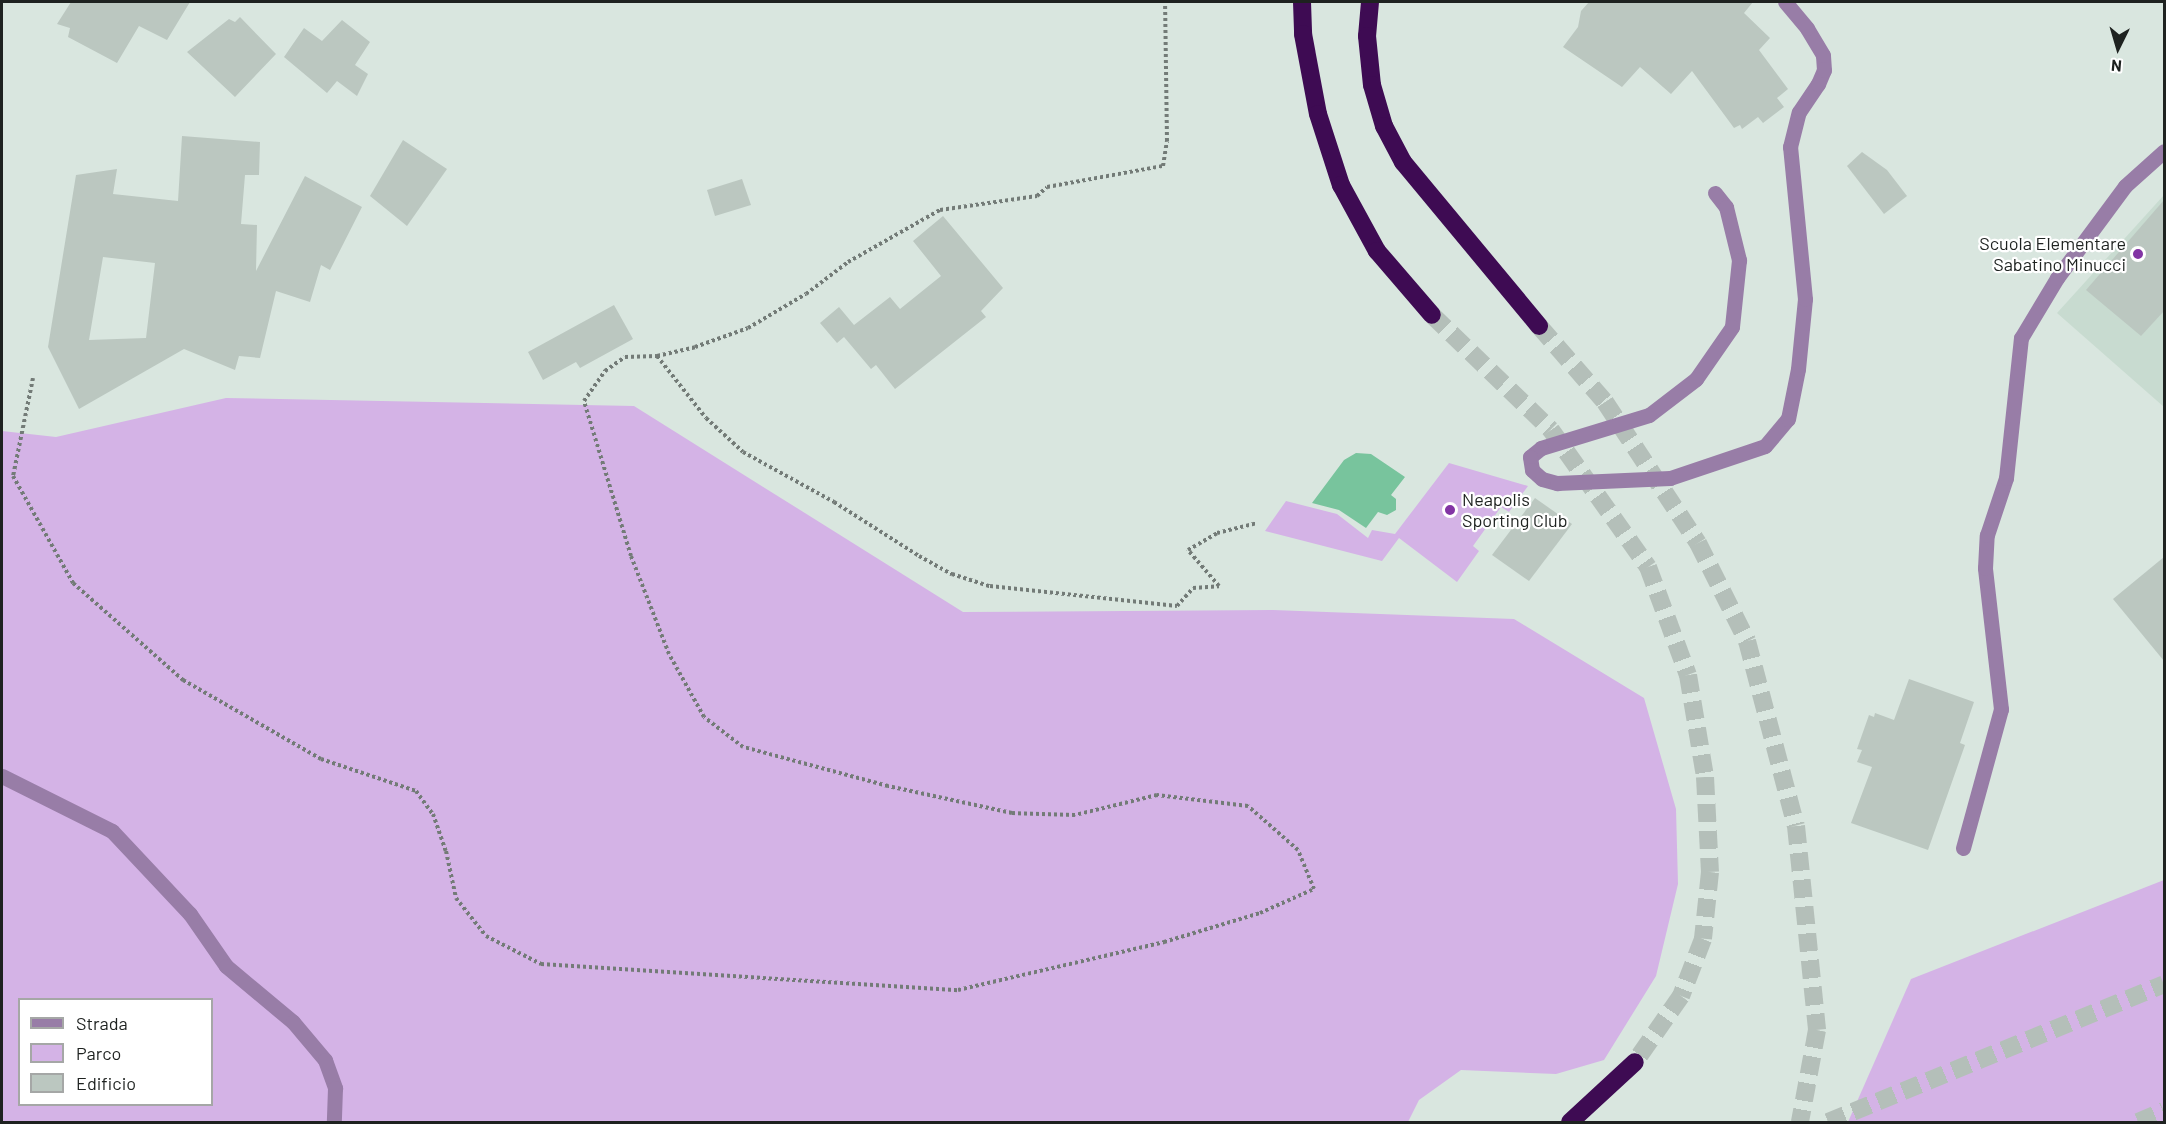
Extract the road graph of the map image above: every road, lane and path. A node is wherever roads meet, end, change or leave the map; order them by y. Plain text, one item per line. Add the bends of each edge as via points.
1 (1165, 2) edge
2 (1302, 2) edge
3 (1371, 2) edge
4 (1785, 2) edge
5 (2164, 151) edge
6 (1715, 193) dead end
7 (1432, 315) tunnel mouth
8 (1539, 326) tunnel mouth
9 (657, 356) junction
10 (33, 378) dead end
11 (1257, 524) dead end
12 (2, 776) edge
13 (1963, 848) dead end
14 (1635, 1062) tunnel mouth
15 (1609, 1087) junction
16 (334, 1122) edge
17 (1560, 1122) edge
18 (1570, 1122) edge

1 - 9 path via 1167,141 1163,166 1047,188 1036,196 940,210 848,262 806,294 748,328
2 - 7 highway via 1303,34 1318,114 1341,185 1377,251
3 - 8 highway via 1367,36 1372,86 1384,126 1403,162
4 - 6 street via 1812,37 1822,55 1824,70 1798,112 1790,147 1805,299 1788,419 1765,446 1670,478 1557,483 1542,479 1532,470 1530,457 1541,448 1649,415 1696,379 1732,327 1739,260 1726,207
5 - 13 street via 2125,186 2057,278 2021,338 2006,478 1986,546 1985,568 2001,709
9 - 10 path via 625,357 605,370 584,401 631,556 669,654 704,717 743,747 888,786 1012,813 1075,814 1157,795 1248,806 1298,850 1314,889 1260,912 1164,942 958,990 541,963 486,936 456,898 433,814 416,791 321,759 183,680 73,583 13,476
9 - 11 path via 699,410 742,452 952,574 990,586 1177,606 1194,588 1219,586 1188,550 1217,533
12 - 16 street via 112,831 190,914 226,966 293,1022 325,1060 335,1089
14 - 15 highway
15 - 17 highway
15 - 18 highway

